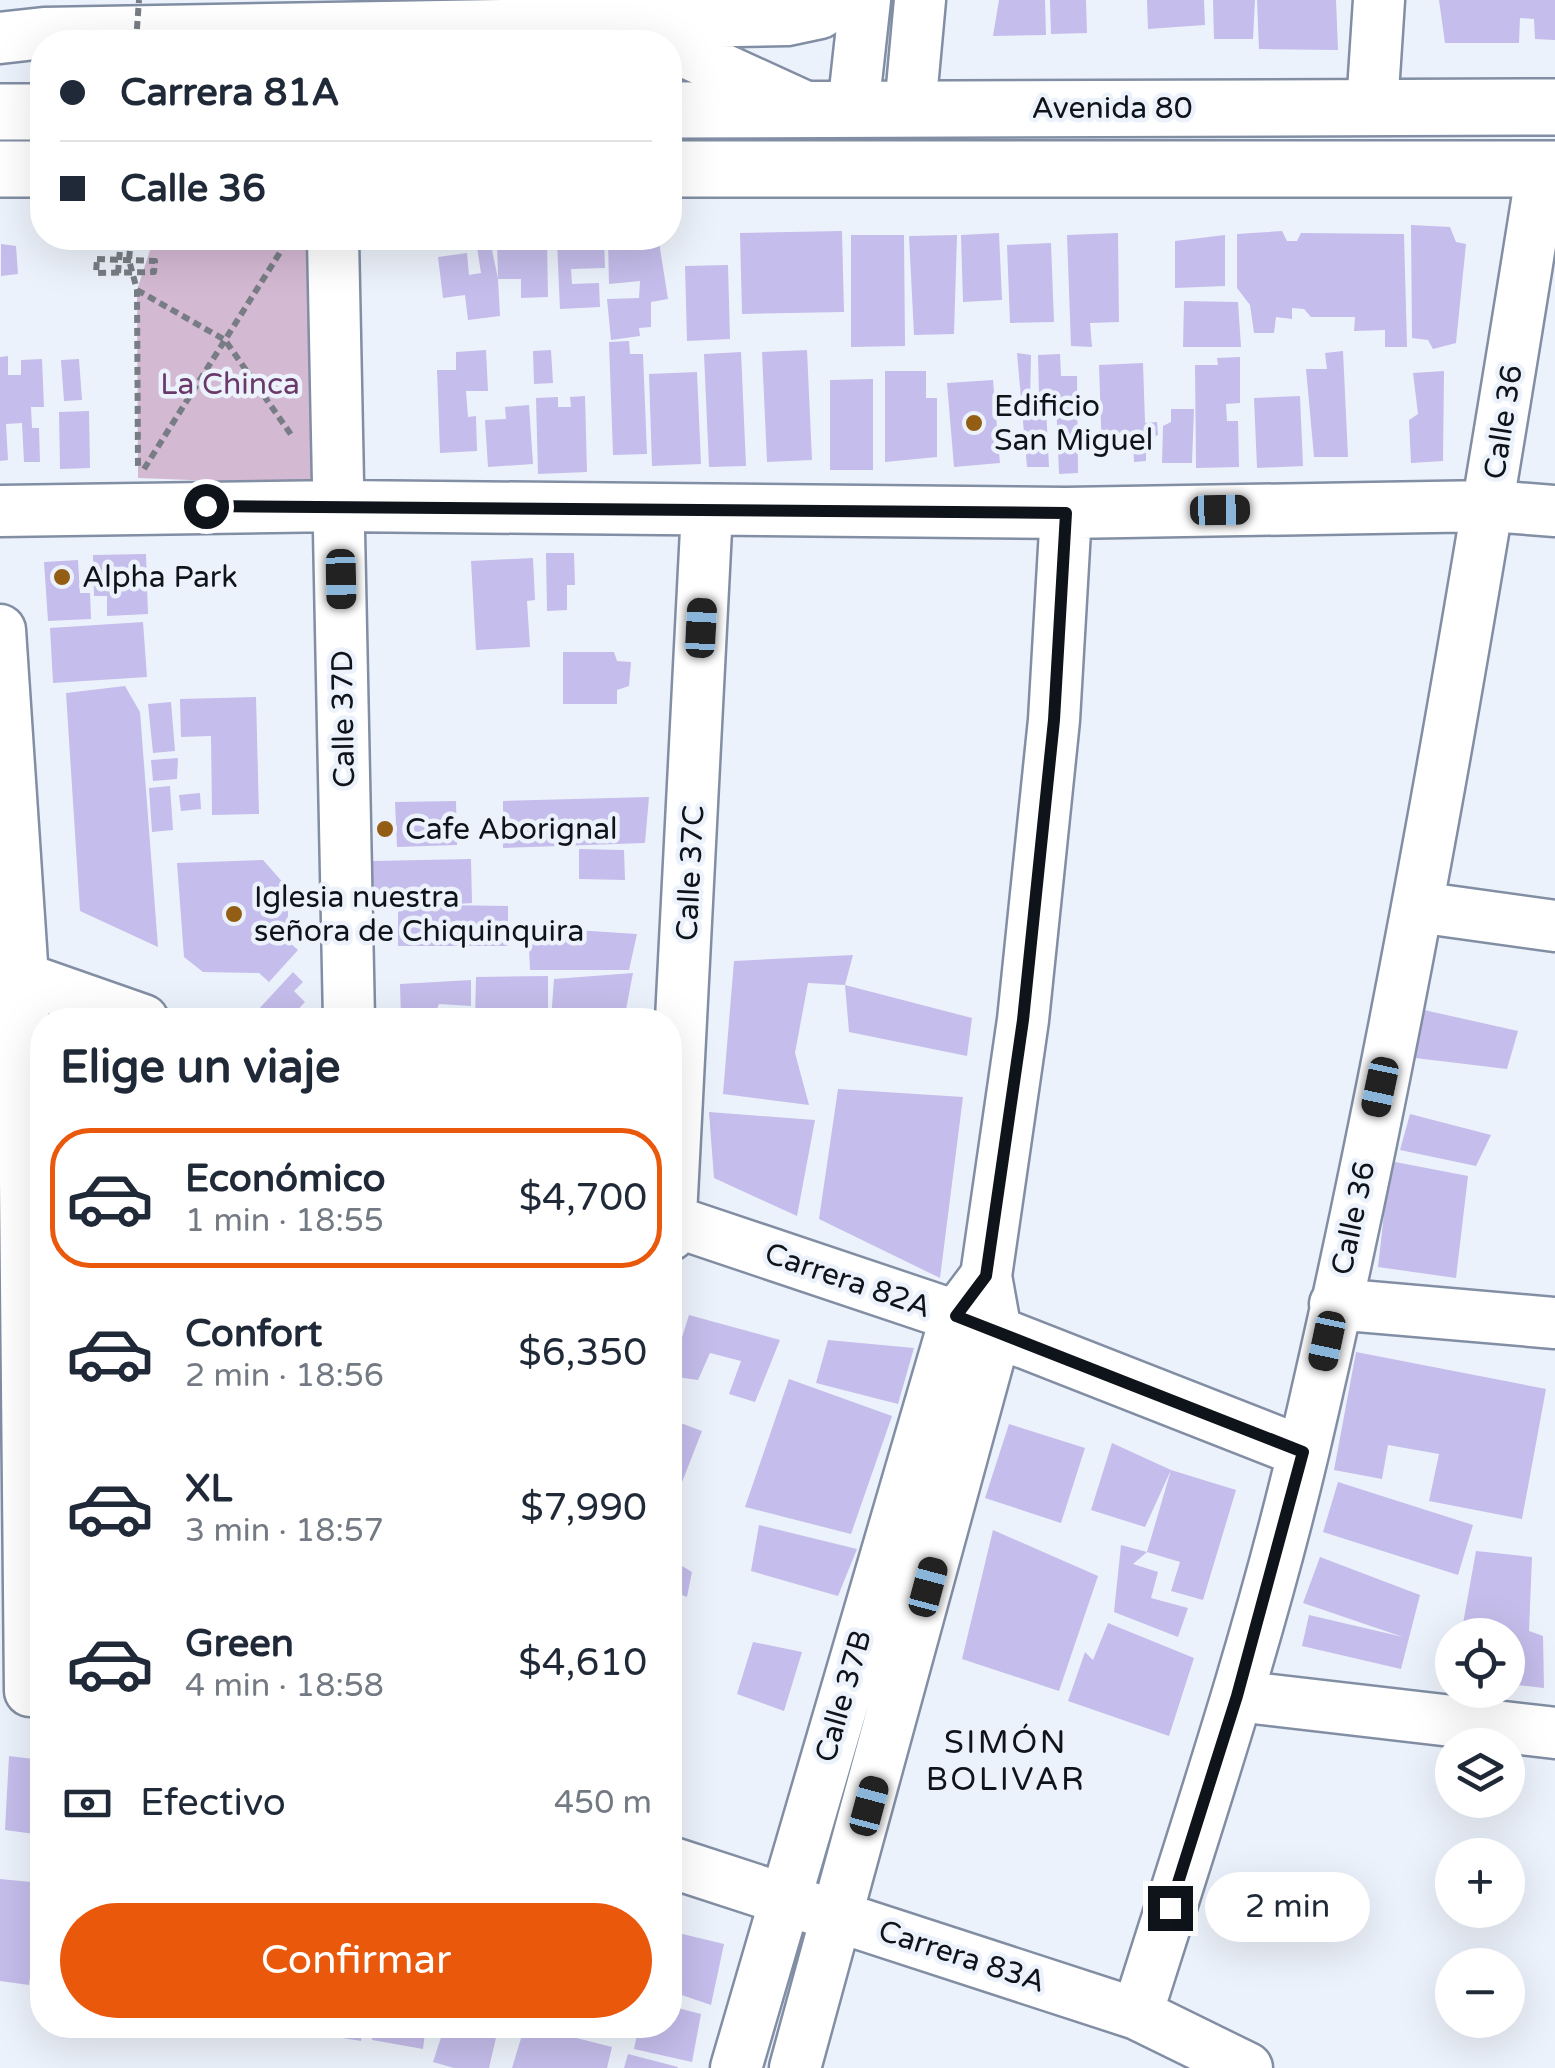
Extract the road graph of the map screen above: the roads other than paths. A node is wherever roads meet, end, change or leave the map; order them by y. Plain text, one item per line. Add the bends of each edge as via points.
1 (838, 0) edge
2 (866, 0) edge
3 (920, 0) edge
4 (1379, 0) edge
5 (616, 25) junction
6 (258, 30) edge
7 (629, 30) edge
8 (30, 35) edge
9 (0, 38) edge
10 (682, 50) edge
11 (1372, 107) junction
12 (1555, 108) edge
13 (831, 109) junction
14 (910, 109) junction
15 (682, 110) edge
16 (0, 112) edge
17 (30, 112) edge
18 (0, 169) edge
19 (30, 169) edge
20 (682, 170) edge
21 (1549, 170) edge
22 (334, 250) edge
23 (340, 506) junction
24 (1490, 506) junction
25 (707, 510) junction
26 (0, 511) edge
27 (1555, 511) edge
28 (1066, 513) junction
29 (0, 630) edge
30 (1418, 907) junction
31 (1555, 926) edge
32 (23, 978) junction
33 (109, 1008) edge
34 (349, 1008) edge
35 (682, 1008) edge
36 (682, 1229) edge
37 (1335, 1304) junction
38 (1555, 1323) edge
39 (976, 1324) junction
40 (1303, 1452) junction
41 (24, 1691) edge
42 (1237, 1696) junction
43 (1555, 1732) edge
44 (682, 1866) edge
45 (784, 1898) junction
46 (839, 1916) junction
47 (1137, 2014) junction
48 (736, 2068) edge
49 (796, 2068) edge
50 (1247, 2068) edge

1 - 5 street via 820,13 786,20
2 - 13 street
3 - 14 street
4 - 11 street
5 - 6 street
5 - 7 street
8 - 9 street
10 - 13 street
11 - 12 main road, Avenida 80
11 - 14 main road, Avenida 80
13 - 14 main road, Avenida 80
13 - 15 main road, Avenida 80
16 - 17 main road
18 - 19 main road
20 - 21 main road, Avenida 80
21 - 24 street, Calle 36
22 - 23 street, Calle 37D
23 - 25 street
23 - 26 street
23 - 34 street, Calle 37D
24 - 27 street
24 - 28 street
24 - 30 street, Calle 36
25 - 28 street
25 - 35 street, Calle 37C
28 - 39 street, Calle 37B via 1054,720 1025,1002
29 - 32 street
30 - 31 street
30 - 37 street, Calle 36
32 - 33 street
32 - 41 street
36 - 39 street, Carrera 82A
37 - 38 street
37 - 40 street, Calle 36
39 - 40 street, Carrera 82A
39 - 45 street, Calle 37B
39 - 46 street, Calle 37B
40 - 42 street, Calle 36
42 - 43 street
42 - 47 street, Calle 36
44 - 45 street, Carrera 83A
45 - 46 street, Carrera 83A
45 - 48 street, Calle 37B
46 - 47 street, Carrera 83A
46 - 49 street, Calle 37B
47 - 50 street, Carrera 83A

